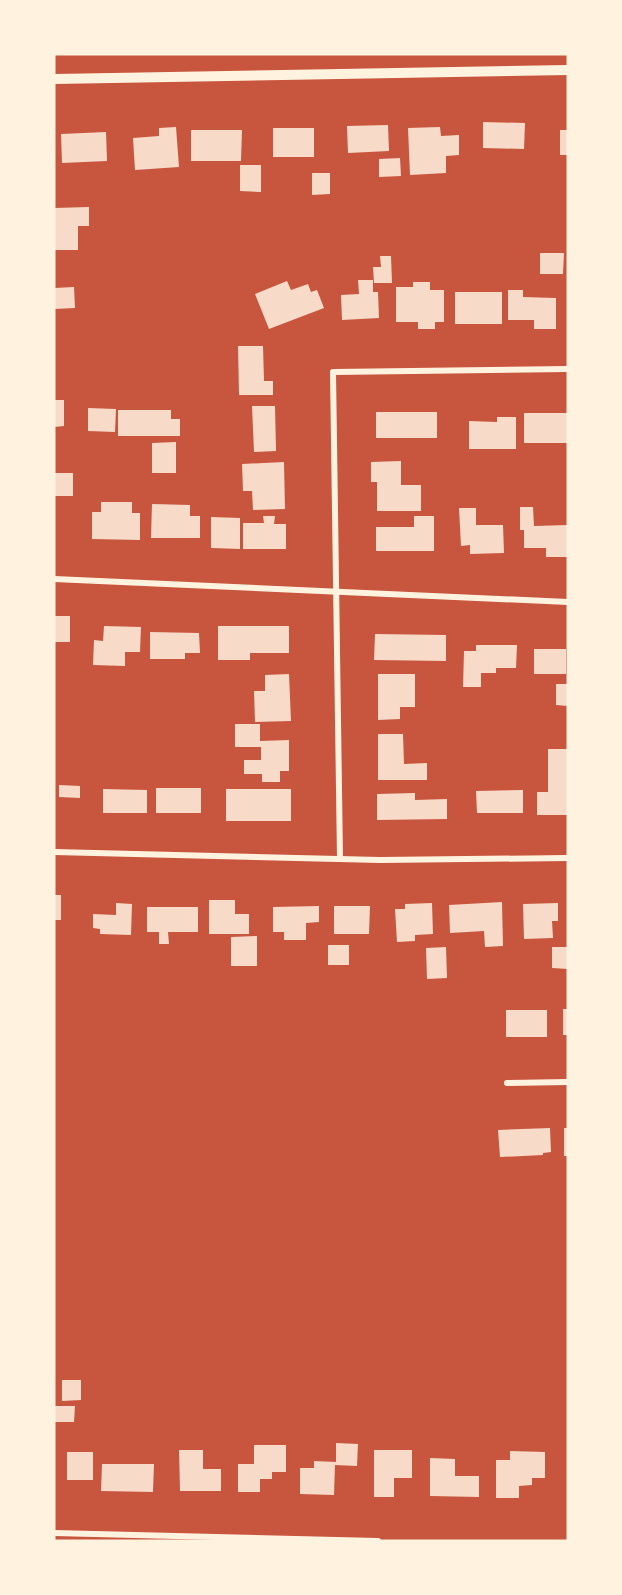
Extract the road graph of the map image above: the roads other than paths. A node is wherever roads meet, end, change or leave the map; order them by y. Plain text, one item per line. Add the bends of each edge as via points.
1 (568, 70) edge
2 (54, 80) edge
3 (568, 369) edge
4 (54, 579) edge
5 (336, 592) junction
6 (568, 602) edge
7 (54, 852) edge
8 (568, 858) edge
9 (340, 859) junction
10 (568, 1082) edge
11 (507, 1083) dead end
12 (54, 1533) edge
13 (378, 1541) edge

1 - 2 street
3 - 5 street via 333,372
4 - 5 street
5 - 6 street
5 - 9 street
7 - 9 street
8 - 9 street
10 - 11 street
12 - 13 street

